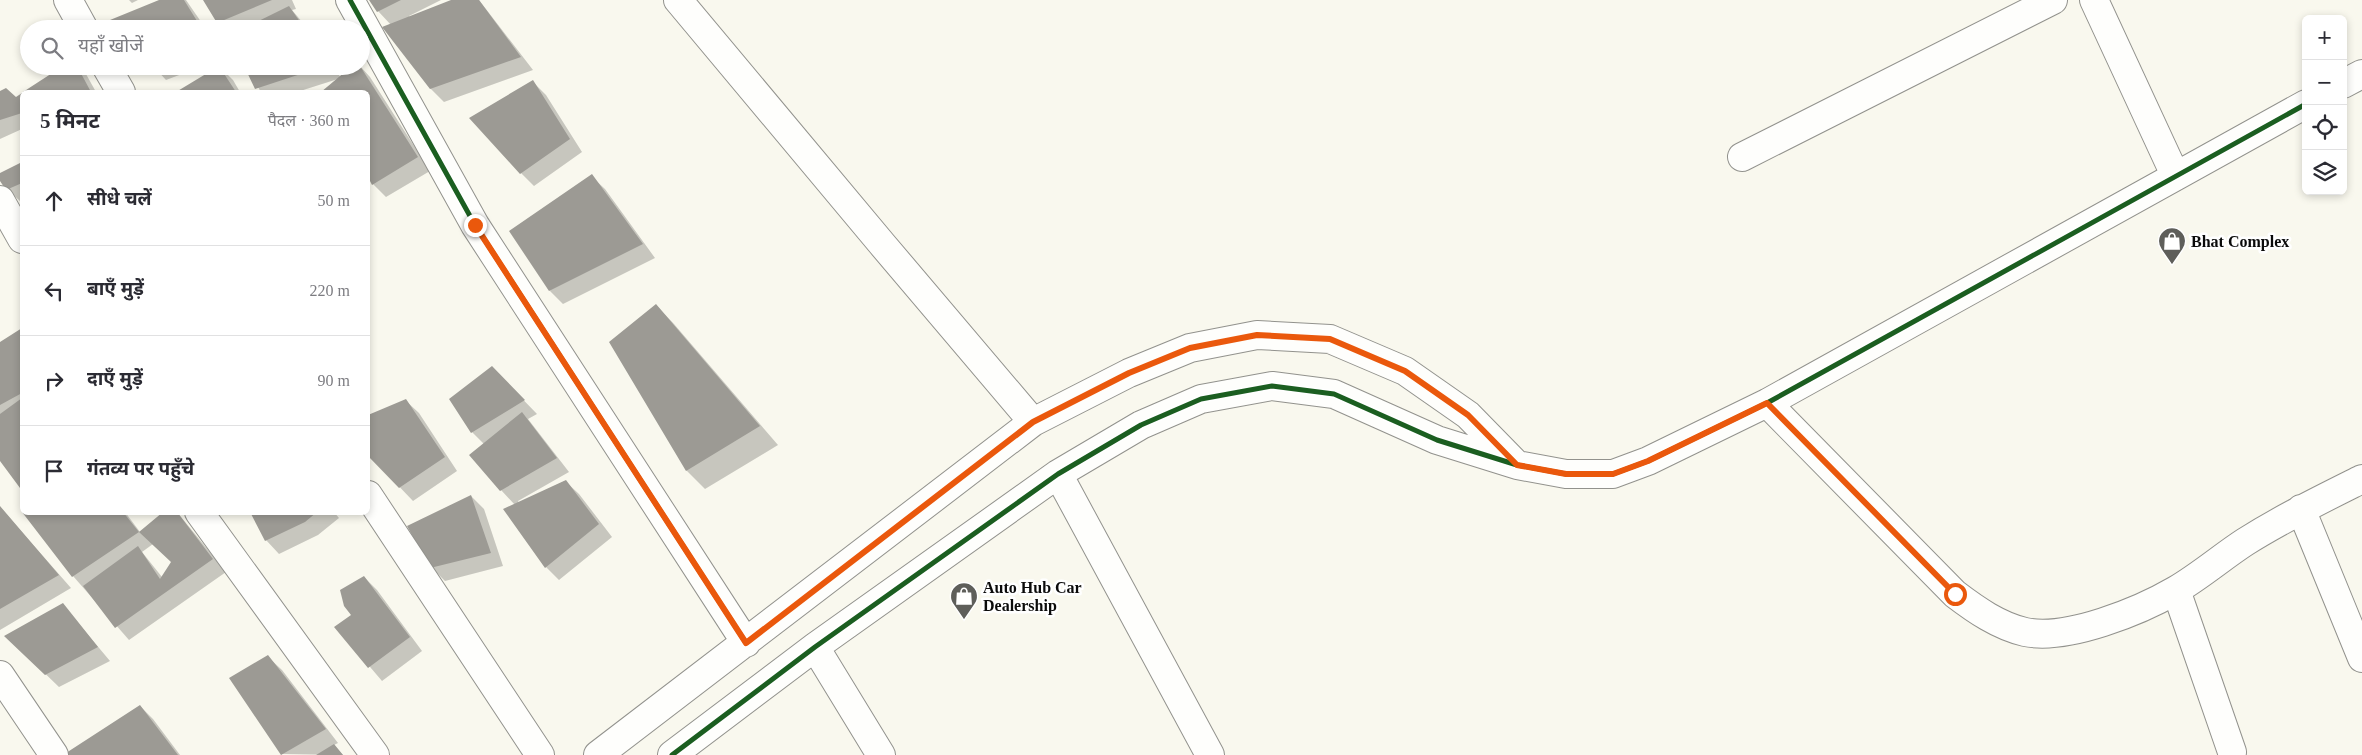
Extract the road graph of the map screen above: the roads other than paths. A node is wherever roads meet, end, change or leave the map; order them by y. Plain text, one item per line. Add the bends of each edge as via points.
1 (68, 0) edge
2 (350, 0) edge
3 (678, 0) edge
4 (2053, 0) edge
5 (2094, 0) edge
6 (79, 20) edge
7 (361, 20) edge
8 (370, 36) edge
9 (2362, 74) edge
10 (111, 75) edge
11 (2347, 82) edge
12 (119, 90) edge
13 (2304, 105) edge
14 (1742, 157) dead end
15 (2175, 175) junction
16 (0, 200) edge
17 (20, 235) edge
18 (1767, 403) junction
19 (1033, 422) junction
20 (1517, 465) junction
21 (1058, 474) junction
22 (2362, 479) edge
23 (370, 498) edge
24 (2301, 509) junction
25 (201, 515) edge
26 (2176, 590) junction
27 (746, 643) junction
28 (815, 647) junction
29 (2362, 658) edge
30 (0, 675) edge
31 (2232, 752) dead end
32 (54, 755) edge
33 (375, 755) edge
34 (540, 755) edge
35 (598, 755) edge
36 (672, 755) edge
37 (881, 755) edge
38 (1210, 755) edge

1 - 6 street
2 - 7 street
3 - 19 street
4 - 14 street
5 - 15 street
8 - 27 street via 475,225
9 - 11 street
10 - 12 street
13 - 15 street
15 - 18 street
16 - 17 street
18 - 20 street via 1648,461 1613,474 1566,474
18 - 26 street via 1912,553 1983,616 2026,632 2072,631 2107,621
19 - 20 street via 1129,373 1190,348 1257,335 1330,339 1405,371 1468,415
19 - 27 street
20 - 21 street via 1437,440 1334,394 1272,386 1202,399 1141,425
21 - 28 street
21 - 38 street
22 - 24 street
23 - 34 street
24 - 26 street via 2245,542
24 - 29 street
25 - 33 street
26 - 31 street
27 - 35 street
28 - 36 street
28 - 37 street
30 - 32 street

